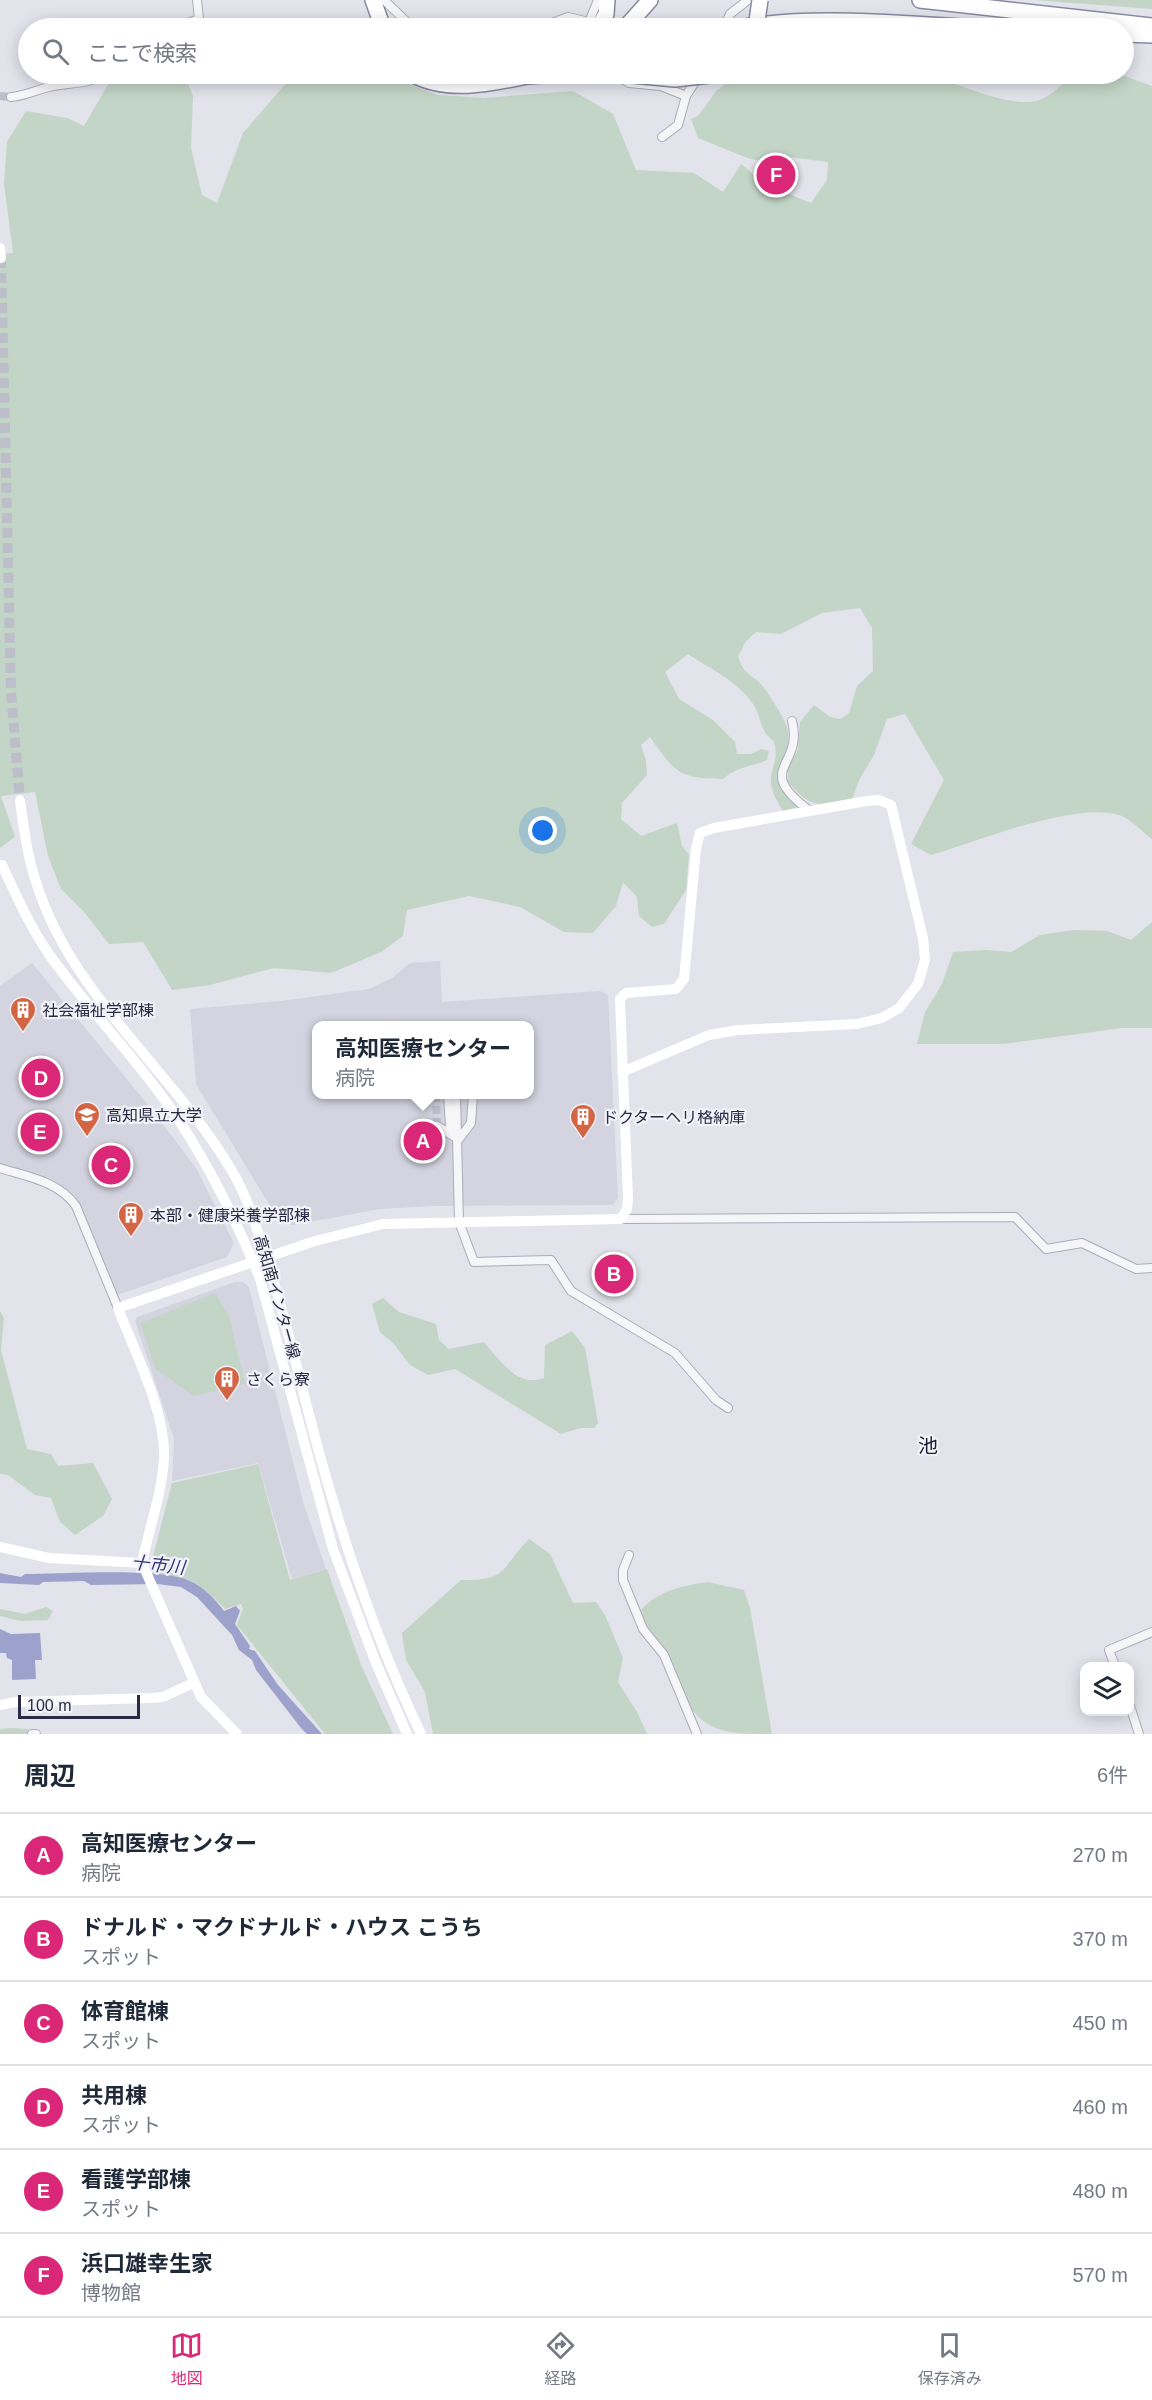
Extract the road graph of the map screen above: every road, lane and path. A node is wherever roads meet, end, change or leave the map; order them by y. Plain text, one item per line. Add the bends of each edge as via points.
1 (197, 0) edge
2 (363, 0) edge
3 (373, 0) edge
4 (384, 0) edge
5 (598, 0) edge
6 (608, 0) edge
7 (650, 0) edge
8 (748, 0) edge
9 (760, 0) edge
10 (920, 0) edge
11 (977, 0) edge
12 (199, 18) edge
13 (373, 18) edge
14 (375, 18) edge
15 (403, 18) edge
16 (596, 18) edge
17 (602, 18) edge
18 (634, 18) edge
19 (728, 18) edge
20 (757, 18) edge
21 (1083, 18) edge
22 (1114, 18) edge
23 (1134, 34) edge
24 (1152, 35) edge
25 (81, 84) edge
26 (446, 84) edge
27 (467, 84) edge
28 (640, 84) edge
29 (695, 84) edge
30 (686, 96) junction
31 (11, 97) tunnel mouth
32 (662, 136) dead end
33 (0, 248) edge
34 (1, 258) edge
35 (792, 721) dead end
36 (20, 800) tunnel mouth
37 (810, 811) junction
38 (2, 865) dead end
39 (622, 1072) junction
40 (448, 1099) edge
41 (456, 1099) edge
42 (473, 1099) edge
43 (437, 1126) dead end
44 (459, 1139) junction
45 (0, 1168) edge
46 (621, 1219) junction
47 (459, 1222) junction
48 (267, 1258) junction
49 (253, 1263) junction
50 (1152, 1268) edge
51 (118, 1308) junction
52 (728, 1408) dead end
53 (0, 1547) edge
54 (629, 1555) dead end
55 (143, 1566) junction
56 (1152, 1632) edge
57 (1114, 1662) edge
58 (194, 1683) junction
59 (0, 1705) edge
60 (1133, 1716) edge
61 (32, 1734) edge
62 (36, 1734) edge
63 (237, 1734) edge
64 (407, 1734) edge
65 (421, 1734) edge
66 (697, 1734) edge
67 (1139, 1734) edge

1 - 12 street
2 - 13 highway
3 - 14 highway
4 - 15 street
5 - 16 street
6 - 17 highway
7 - 18 highway
8 - 19 street
9 - 20 highway, bridge
10 - 21 highway
11 - 22 highway
23 - 24 highway
25 - 31 street via 50,86
26 - 27 highway
28 - 30 street via 662,86
29 - 30 street
30 - 32 street via 678,125
33 - 34 street
35 - 37 street via 793,748 782,779 790,796
36 - 48 street, 高知南インター線 via 27,852 39,892 67,949 98,995 182,1097 215,1144 246,1199
37 - 39 street via 700,833 684,979 670,990 622,996
37 - 39 street via 879,800 891,805 923,938 925,960 918,984 890,1014 871,1022 709,1035
38 - 49 street, 高知南インター線 via 51,957 167,1103 200,1154 230,1208
39 - 46 street via 628,1199
40 - 44 street via 450,1126
41 - 44 street
42 - 44 street via 471,1124
43 - 44 street
44 - 47 street
45 - 51 street via 53,1184 67,1194 76,1206
46 - 47 street
46 - 50 street via 1015,1217 1046,1249 1082,1244 1136,1269
47 - 48 street via 383,1224
47 - 52 street via 474,1262 550,1260 572,1291 675,1353 716,1400
48 - 49 street
48 - 65 street, 高知南インター線 via 346,1548
49 - 51 street
49 - 64 street, 高知南インター線 via 333,1549
51 - 55 street via 164,1445 160,1486
53 - 55 street via 49,1558
54 - 66 street via 623,1580 643,1629 664,1655
55 - 58 street
56 - 57 street via 1109,1650
58 - 59 street via 163,1697
58 - 63 street via 201,1697
60 - 67 street
61 - 62 street

